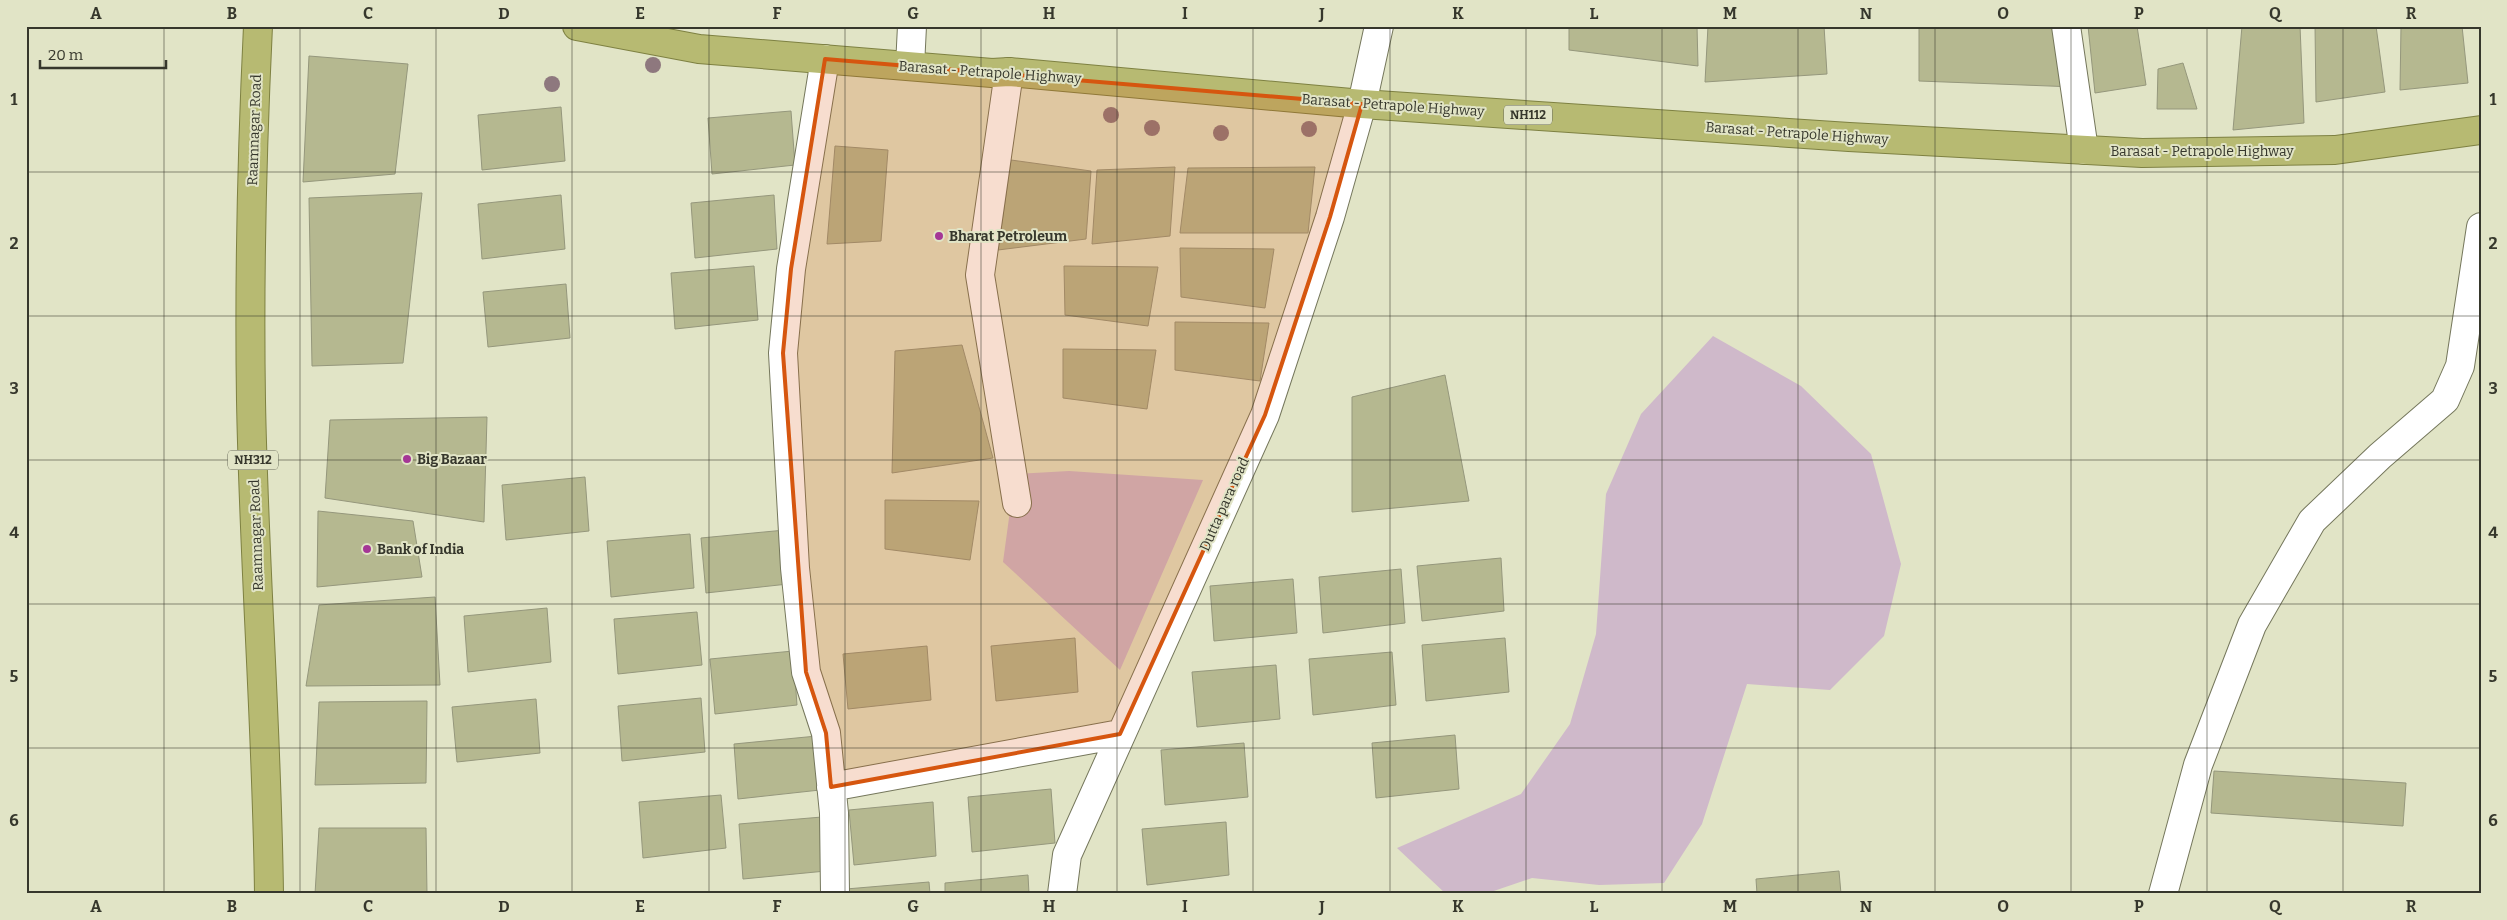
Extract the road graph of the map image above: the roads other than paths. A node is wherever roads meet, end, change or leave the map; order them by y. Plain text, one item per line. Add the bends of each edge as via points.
1 (258, 26) edge
2 (577, 26) edge
3 (912, 26) edge
4 (1379, 26) edge
5 (2066, 26) edge
6 (825, 59) junction
7 (910, 66) junction
8 (1009, 72) junction
9 (1362, 104) junction
10 (2481, 130) edge
11 (2084, 150) junction
12 (2481, 227) edge
13 (1017, 503) dead end
14 (1120, 734) junction
15 (831, 787) junction
16 (269, 894) edge
17 (834, 894) edge
18 (1062, 894) edge
19 (2163, 894) edge

1 - 16 highway, Raamnagar Road / NH312 via 253,139 251,392 265,703
2 - 6 highway, Barasat - Petrapole Highway / NH112 via 699,49
3 - 7 street
4 - 9 street, Dutta para road
5 - 11 street
6 - 7 highway, Barasat - Petrapole Highway / NH112
6 - 15 street via 790,269 783,353 795,568 806,672 826,733
7 - 8 highway, Barasat - Petrapole Highway / NH112
8 - 9 highway, Barasat - Petrapole Highway / NH112
8 - 13 street via 980,275
9 - 11 highway, Barasat - Petrapole Highway / NH112
9 - 14 street, Dutta para road via 1330,217 1265,415
10 - 11 highway, Barasat - Petrapole Highway / NH112 via 2335,150 2142,153
12 - 19 street via 2460,366 2445,400 2380,456 2312,522 2252,625 2198,765
14 - 15 street
14 - 18 street, Dutta para road via 1067,855
15 - 17 street

